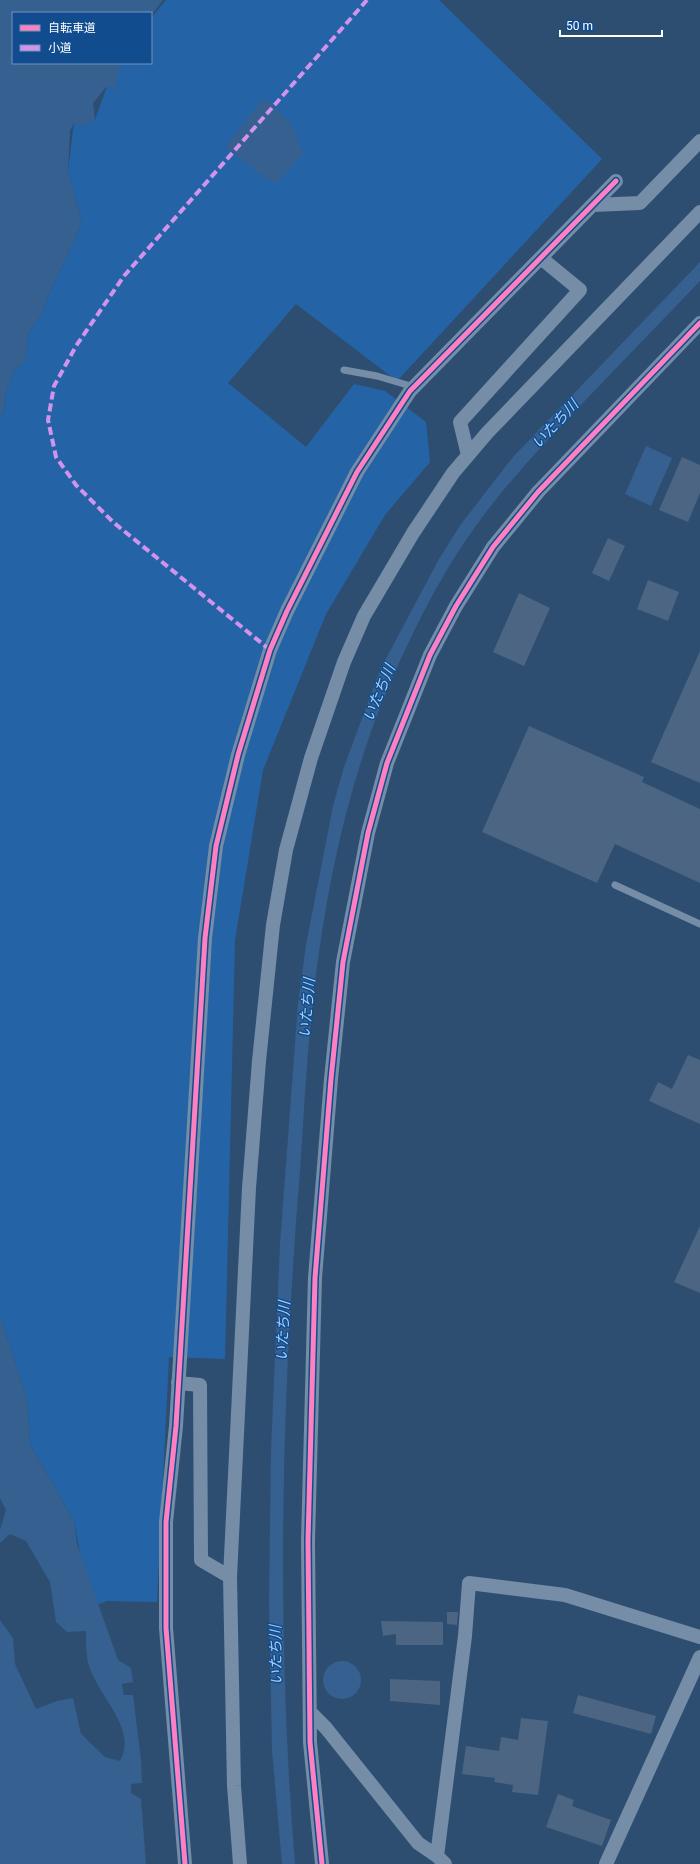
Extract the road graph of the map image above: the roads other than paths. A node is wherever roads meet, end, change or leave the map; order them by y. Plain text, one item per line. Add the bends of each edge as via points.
1 (700, 141) edge
2 (616, 181) dead end
3 (593, 205) junction
4 (700, 212) edge
5 (541, 258) junction
6 (700, 323) edge
7 (344, 370) dead end
8 (414, 387) junction
9 (468, 455) junction
10 (615, 885) dead end
11 (700, 924) edge
12 (178, 1383) junction
13 (230, 1577) junction
14 (700, 1637) edge
15 (700, 1657) edge
16 (310, 1712) junction
17 (441, 1860) edge
18 (185, 1864) edge
19 (240, 1864) edge
20 (322, 1864) edge
21 (606, 1864) edge

1 - 3 street via 640,203
2 - 3 street
3 - 5 street
4 - 9 street
5 - 8 street
5 - 9 street via 580,290 460,422
6 - 16 street via 538,492 494,547 456,606 430,655 386,770 368,833 345,955 331,1079 315,1278 308,1542
7 - 8 lane
8 - 12 street via 357,472 312,558 270,650 238,755 216,846 205,938
9 - 13 street via 412,532 364,616 344,662 311,758 286,850 273,925 259,1061 244,1286
10 - 11 lane
12 - 13 street via 200,1385 201,1560
12 - 18 street via 166,1522 166,1628
13 - 19 street via 234,1786
14 - 17 street via 565,1595 469,1583
15 - 21 street
16 - 17 street via 326,1728 418,1843
16 - 20 street via 310,1742

